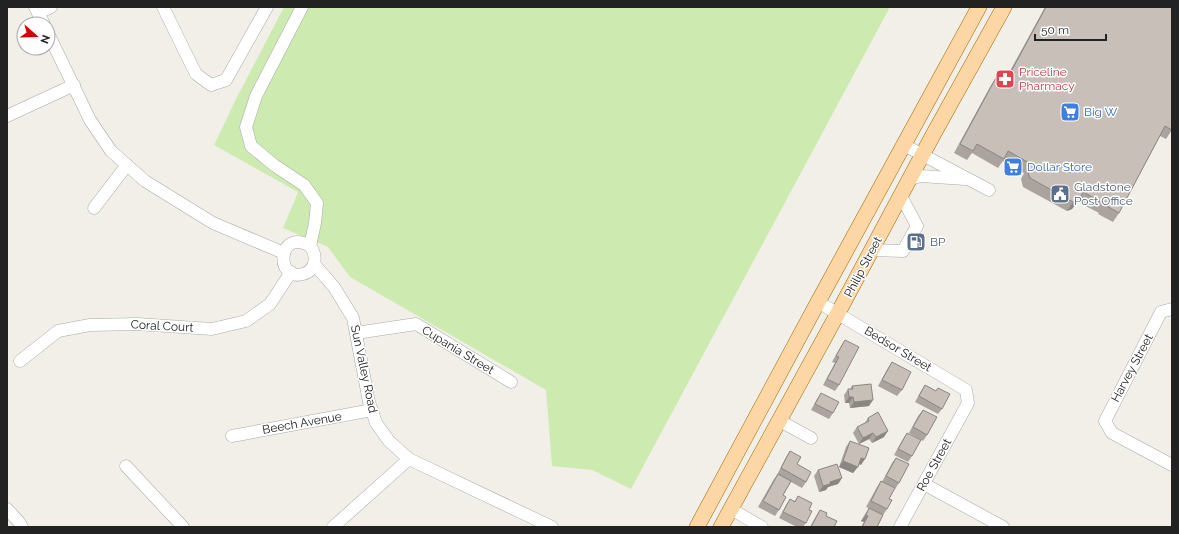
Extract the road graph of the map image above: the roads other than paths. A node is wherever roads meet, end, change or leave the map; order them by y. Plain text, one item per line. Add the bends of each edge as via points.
1 (51, 7) edge
2 (163, 7) edge
3 (267, 7) edge
4 (302, 7) edge
5 (979, 7) edge
6 (1004, 7) edge
7 (39, 15) edge
8 (56, 49) edge
9 (74, 85) junction
10 (7, 116) edge
11 (904, 145) junction
12 (923, 154) junction
13 (127, 166) junction
14 (910, 179) junction
15 (970, 180) junction
16 (989, 190) dead end
17 (901, 196) junction
18 (94, 208) dead end
19 (310, 246) junction
20 (872, 250) junction
21 (284, 254) junction
22 (314, 264) junction
23 (291, 272) junction
24 (818, 302) junction
25 (1172, 309) edge
26 (838, 313) junction
27 (356, 334) junction
28 (20, 360) dead end
29 (511, 382) dead end
30 (968, 403) joint
31 (372, 410) junction
32 (780, 421) junction
33 (232, 436) dead end
34 (811, 438) dead end
35 (408, 459) junction
36 (1172, 465) edge
37 (126, 466) dead end
38 (924, 484) junction
39 (7, 509) edge
40 (731, 509) junction
41 (22, 527) edge
42 (183, 527) edge
43 (333, 527) edge
44 (552, 527) edge
45 (697, 527) edge
46 (721, 527) edge
47 (762, 527) edge
48 (900, 527) edge
49 (1003, 527) edge

1 - 7 street
2 - 3 street via 196,74 211,85 226,80
4 - 19 street via 256,96 246,127 251,146 304,185 317,203
5 - 11 main road, Philip Street
6 - 12 main road, Philip Street
8 - 9 street
9 - 10 street
9 - 13 street via 90,120 111,151
11 - 12 street
11 - 24 main road, Philip Street
12 - 14 main road, Philip Street
12 - 15 street
13 - 18 street
13 - 21 street via 145,181 213,223
14 - 15 street via 921,176
14 - 17 main road, Philip Street
15 - 16 street
17 - 20 main road, Philip Street
17 - 20 street via 917,226 914,232 903,251
19 - 21 street via 298,242 286,248
19 - 22 street via 315,254
20 - 26 main road, Philip Street
21 - 23 street via 284,264
22 - 23 street via 304,274
22 - 27 street, Sun Valley Road via 334,287 354,318
23 - 28 street, Coral Court via 270,304 246,321 212,329 137,324 90,325 58,331
24 - 26 street, Bedsor Street
24 - 45 main road, Philip Street
25 - 36 street, Harvey Street via 1161,312 1105,421 1112,433
26 - 30 street, Bedsor Street via 966,390
26 - 32 main road, Philip Street
27 - 29 street, Cupania Street via 416,324
27 - 31 street, Sun Valley Road
30 - 38 street, Roe Street
31 - 33 street, Beech Avenue
31 - 35 street, Sun Valley Road via 376,423 389,441
32 - 34 street
32 - 40 main road, Philip Street
35 - 43 street
35 - 44 street, Sun Valley Road
37 - 42 street
38 - 48 street, Roe Street
38 - 49 street
39 - 41 street
40 - 46 main road, Philip Street
40 - 47 street

